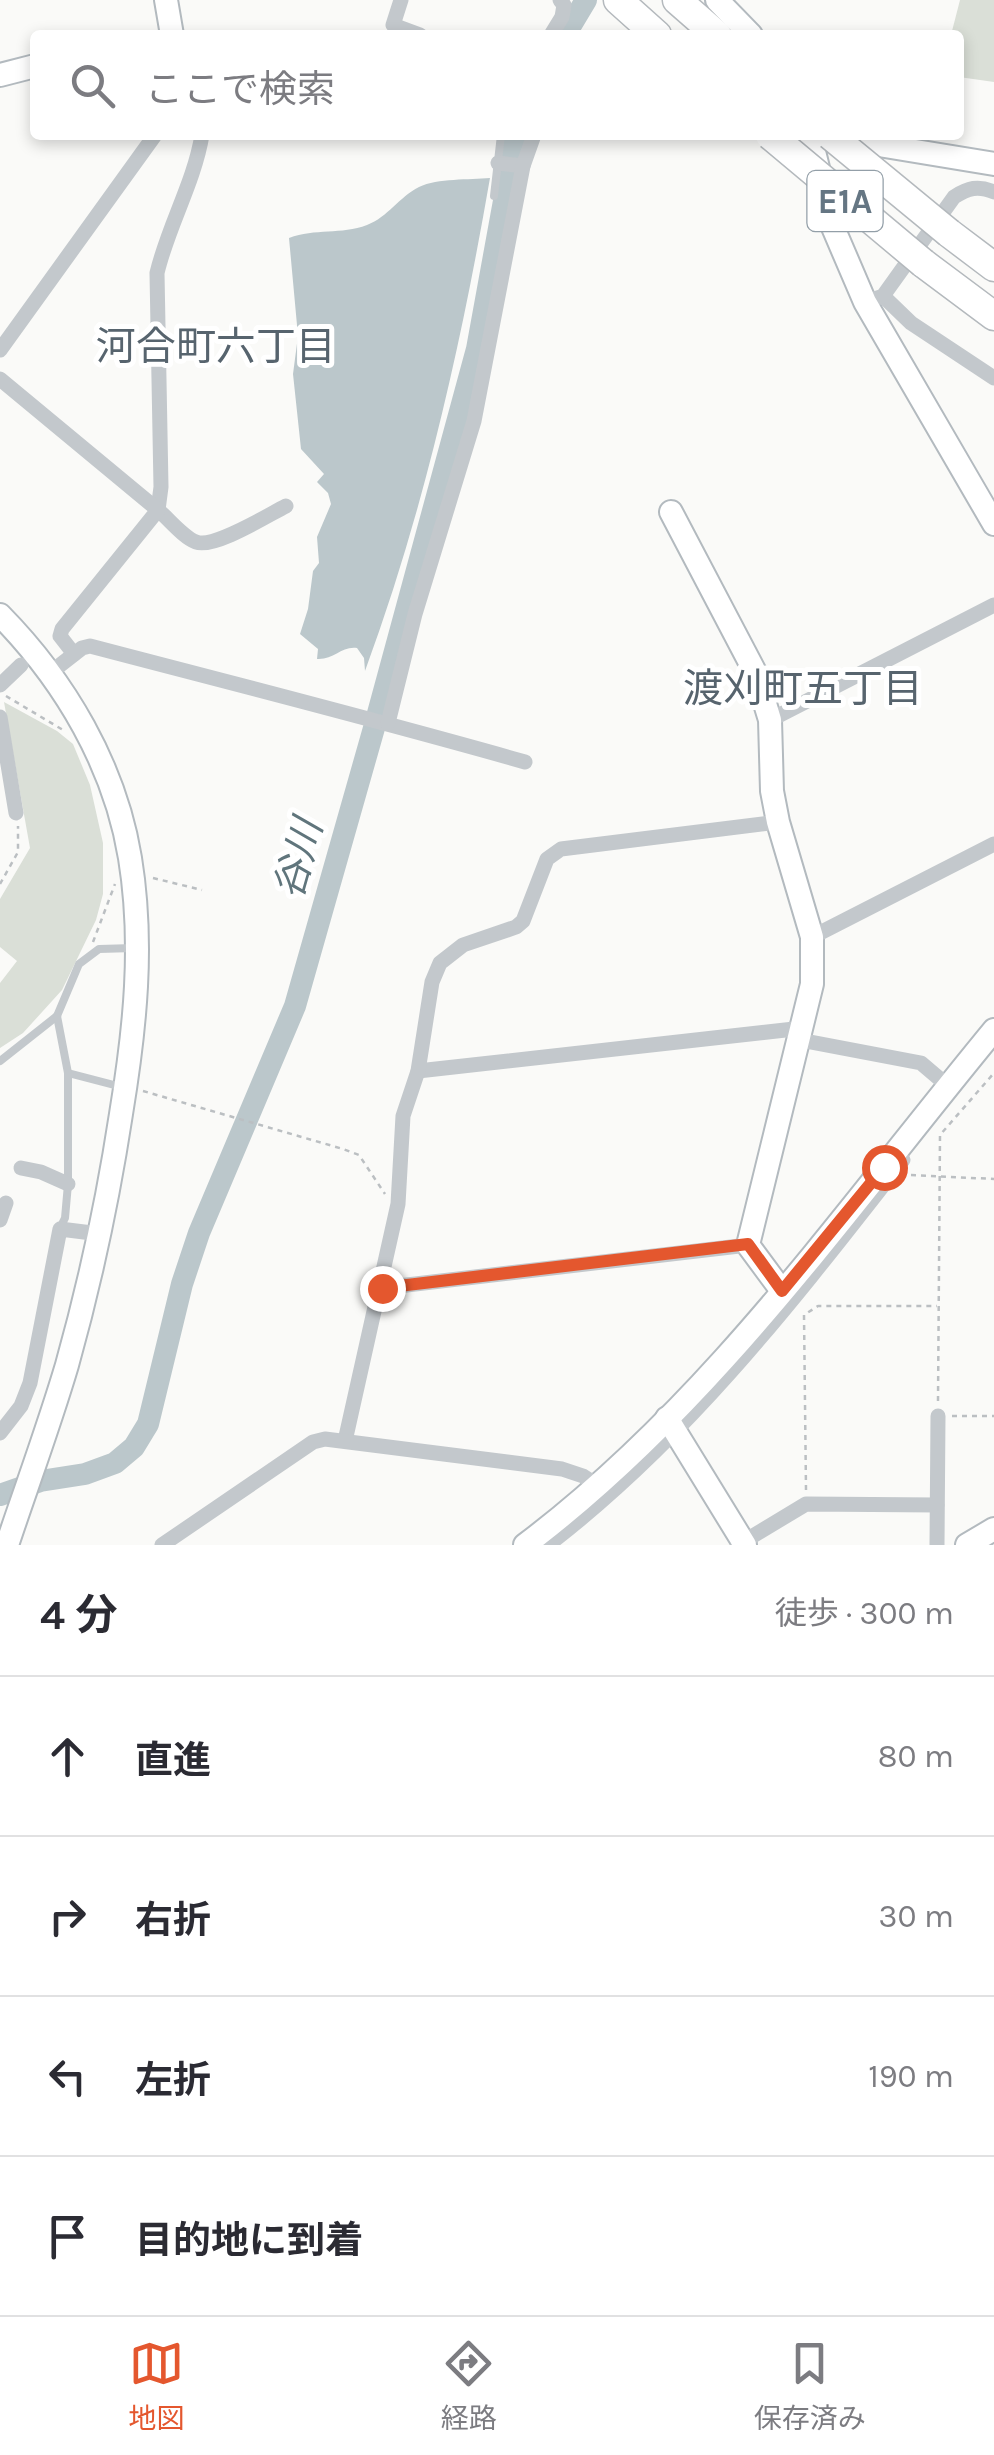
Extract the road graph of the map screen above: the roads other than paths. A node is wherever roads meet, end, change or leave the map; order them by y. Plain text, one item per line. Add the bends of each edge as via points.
1 (166, 0) edge
2 (401, 0) edge
3 (560, 0) edge
4 (618, 0) edge
5 (677, 0) edge
6 (717, 0) edge
7 (171, 30) edge
8 (406, 30) edge
9 (554, 30) edge
10 (651, 30) edge
11 (711, 30) edge
12 (746, 30) edge
13 (30, 67) edge
14 (0, 74) edge
15 (151, 140) edge
16 (201, 140) edge
17 (500, 140) edge
18 (532, 140) edge
19 (776, 140) edge
20 (811, 140) edge
21 (836, 140) edge
22 (850, 140) edge
23 (498, 163) junction
24 (994, 164) edge
25 (520, 166) junction
26 (994, 192) edge
27 (494, 196) dead end
28 (994, 264) edge
29 (874, 299) junction
30 (994, 316) edge
31 (0, 350) edge
32 (994, 378) edge
33 (0, 379) edge
34 (286, 506) dead end
35 (158, 510) junction
36 (671, 512) dead end
37 (994, 524) edge
38 (994, 605) edge
39 (0, 616) edge
40 (74, 654) junction
41 (22, 665) dead end
42 (50, 673) junction
43 (0, 689) edge
44 (0, 720) edge
45 (770, 720) junction
46 (380, 721) junction
47 (525, 762) dead end
48 (16, 813) road end
49 (778, 822) junction
50 (994, 844) edge
51 (812, 937) junction
52 (138, 948) junction
53 (57, 1016) junction
54 (994, 1030) edge
55 (801, 1034) junction
56 (994, 1046) edge
57 (0, 1061) edge
58 (418, 1072) junction
59 (68, 1074) junction
60 (122, 1086) junction
61 (948, 1086) junction
62 (21, 1168) dead end
63 (68, 1184) junction
64 (6, 1203) dead end
65 (0, 1220) edge
66 (60, 1229) junction
67 (100, 1234) junction
68 (748, 1244) junction
69 (382, 1288) junction
70 (782, 1291) junction
71 (21, 1406) junction
72 (938, 1416) road end
73 (0, 1422) edge
74 (670, 1425) junction
75 (0, 1433) edge
76 (345, 1441) junction
77 (596, 1485) junction
78 (937, 1505) junction
79 (742, 1544) edge
80 (7, 1545) edge
81 (162, 1545) edge
82 (525, 1545) edge
83 (548, 1545) edge
84 (937, 1545) edge

1 - 7 street
2 - 8 street via 392,25
3 - 9 street via 562,17
4 - 10 highway
5 - 11 highway
6 - 12 street
13 - 14 street
15 - 31 street
16 - 35 street via 156,273
17 - 23 lane
18 - 25 street
19 - 30 highway, E1A, bridge
20 - 29 street via 832,225
21 - 28 highway, E1A, bridge
22 - 24 street
23 - 25 street
23 - 27 lane
25 - 46 street via 474,421
26 - 29 street via 968,188 954,197
29 - 32 street
29 - 37 street
33 - 35 street
34 - 35 street via 206,543
35 - 40 street via 62,629
36 - 45 street via 756,674
38 - 45 street
39 - 42 street
40 - 42 street
40 - 46 street via 90,646
41 - 43 street
42 - 52 street via 98,756 123,826 124,877
44 - 48 street
45 - 49 street
46 - 47 street
49 - 51 street
49 - 58 street via 561,849 547,859 523,921 463,944 440,963
50 - 51 street
51 - 55 street via 814,964
52 - 53 lane via 99,949 80,964
52 - 60 street
53 - 57 lane
53 - 59 lane
54 - 61 street
55 - 58 street
55 - 61 street via 921,1064
55 - 68 street
56 - 74 street via 796,1298 718,1388
58 - 69 street via 403,1116 398,1204
59 - 60 lane
59 - 63 lane
60 - 67 street
61 - 70 street
62 - 63 street
63 - 66 lane
64 - 65 street
66 - 67 street
66 - 71 street
67 - 80 street via 66,1366
68 - 69 street
68 - 70 street
69 - 76 street
70 - 74 street
71 - 73 street
71 - 75 street
72 - 78 street
74 - 77 street
74 - 79 street
74 - 83 street via 604,1502
76 - 77 street via 562,1470
76 - 81 street via 314,1442
77 - 82 street
78 - 79 street via 806,1504
78 - 84 street

